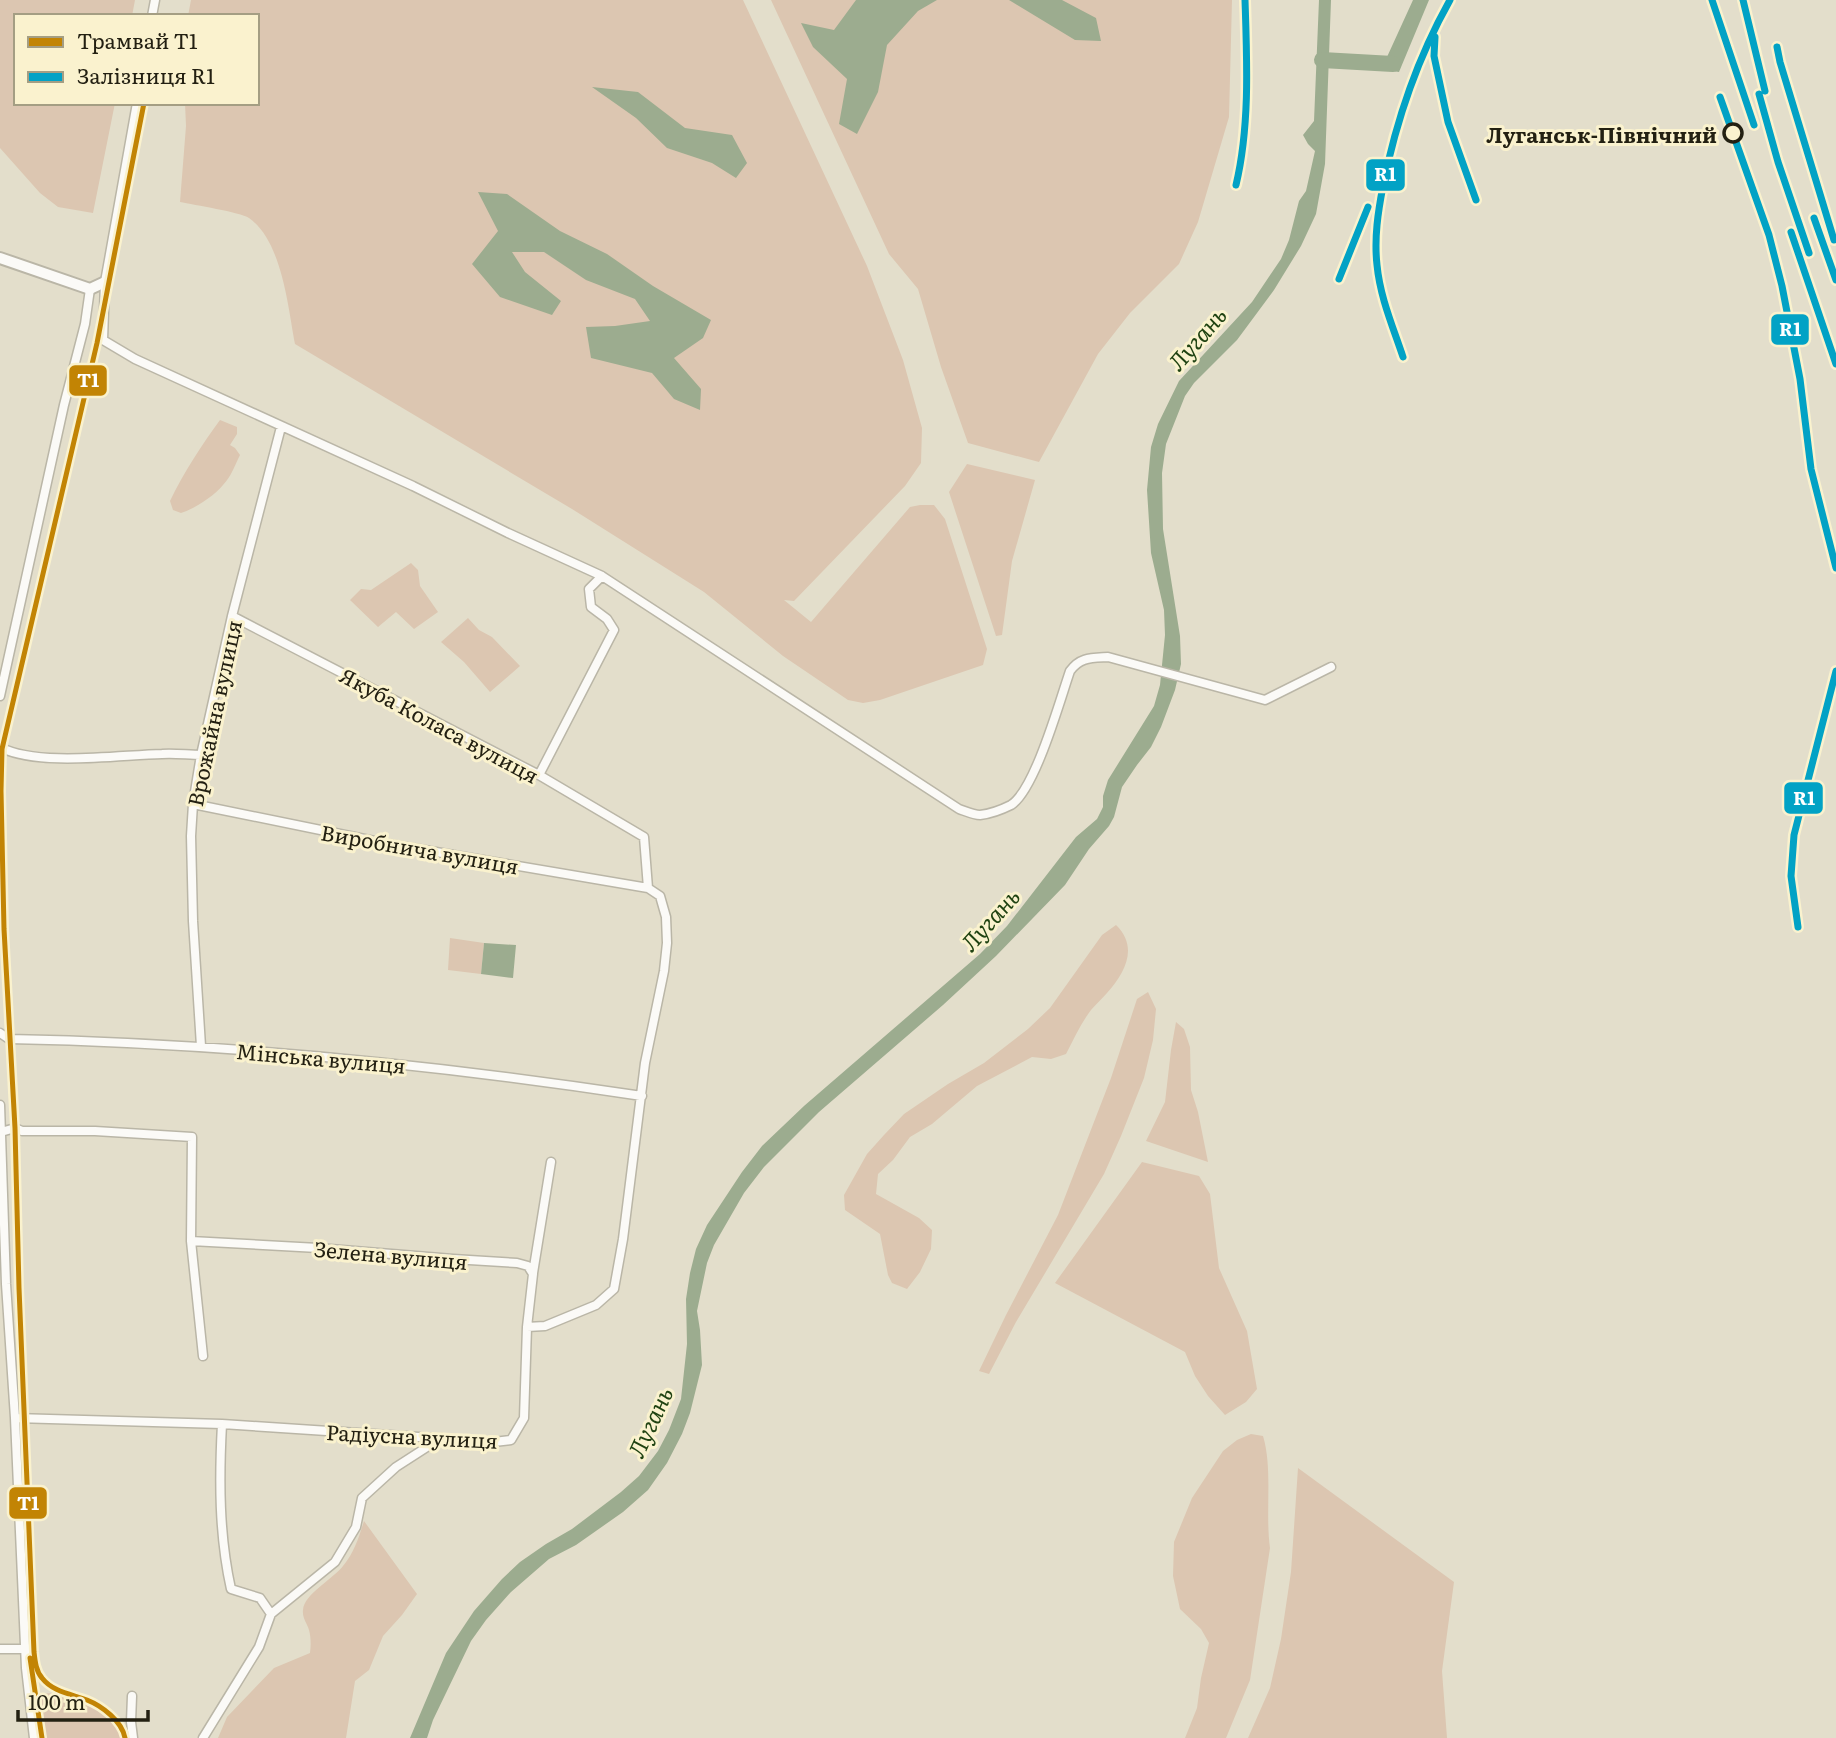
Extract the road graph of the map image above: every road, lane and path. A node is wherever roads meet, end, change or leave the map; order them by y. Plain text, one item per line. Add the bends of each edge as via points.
1 (137, 105) edge
2 (0, 258) edge
3 (106, 282) junction
4 (90, 289) junction
5 (281, 427) junction
6 (602, 576) junction
7 (232, 615) junction
8 (1331, 667) dead end
9 (0, 696) edge
10 (0, 747) edge
11 (201, 755) junction
12 (538, 775) junction
13 (193, 804) junction
14 (648, 888) junction
15 (0, 1032) edge
16 (201, 1046) junction
17 (642, 1096) junction
18 (0, 1105) edge
19 (1, 1132) edge
20 (551, 1162) dead end
21 (191, 1241) junction
22 (533, 1274) junction
23 (527, 1327) junction
24 (203, 1356) dead end
25 (15, 1418) junction
26 (222, 1424) junction
27 (441, 1438) junction
28 (271, 1614) junction
29 (0, 1649) edge
30 (25, 1650) junction
31 (132, 1696) dead end
32 (34, 1738) edge
33 (133, 1738) edge
34 (204, 1738) edge

1 - 3 street
2 - 4 street
3 - 4 street
3 - 5 street via 103,340
4 - 9 street
5 - 6 street
5 - 7 street, Врожайна вулиця
6 - 8 street via 959,809 979,815 1013,804 1024,791 1076,662 1108,657 1265,701
6 - 12 street via 589,589 591,607 614,631
7 - 11 street, Врожайна вулиця
7 - 12 street, Якуба Коласа вулиця
10 - 11 street via 47,757
11 - 13 street, Врожайна вулиця
12 - 14 street, Якуба Коласа вулиця via 644,838
13 - 14 street, Виробнича вулиця via 389,844
13 - 16 street, Врожайна вулиця
14 - 17 street via 660,896 667,943
15 - 16 street, Мінська вулиця via 9,1039
16 - 17 street, Мінська вулиця via 522,1078
17 - 23 street via 614,1289 596,1305 545,1326
18 - 19 street
19 - 21 street via 15,1128 192,1137
19 - 25 street
20 - 22 street
21 - 22 street, Зелена вулиця via 517,1263 528,1266
21 - 24 street
22 - 23 street
23 - 27 street, Радіусна вулиця via 524,1419 511,1440
25 - 26 street, Радіусна вулиця
25 - 30 street
26 - 27 street, Радіусна вулиця
26 - 28 street via 221,1515 231,1589 260,1598
27 - 28 street via 396,1467 362,1498 356,1527 335,1562
28 - 34 street via 258,1647
29 - 30 street
30 - 32 street
31 - 33 street

